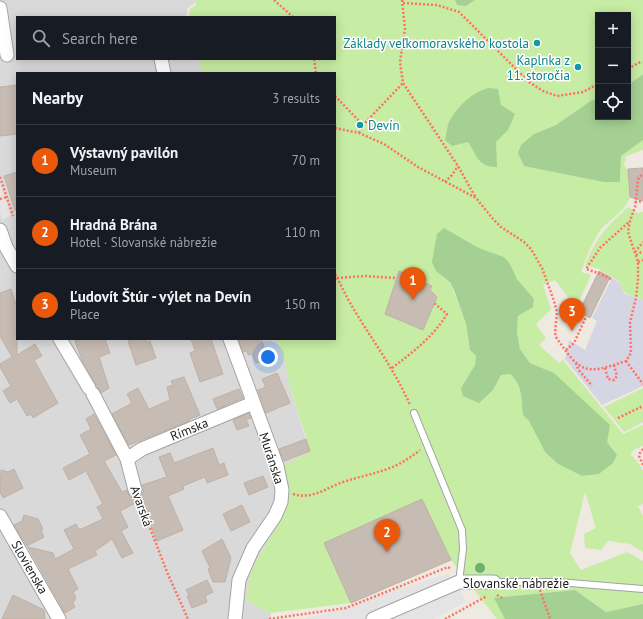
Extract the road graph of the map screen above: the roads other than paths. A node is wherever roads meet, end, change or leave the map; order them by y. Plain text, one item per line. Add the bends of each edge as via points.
1 (0, 8) edge
2 (8, 55) edge
3 (161, 60) edge
4 (164, 72) edge
5 (0, 230) edge
6 (16, 264) edge
7 (61, 340) edge
8 (230, 340) edge
9 (253, 403) junction
10 (414, 413) road end
11 (127, 458) junction
12 (135, 490) road end
13 (0, 516) edge
14 (460, 578) junction
15 (494, 582) joint
16 (643, 589) edge
17 (59, 619) edge
18 (235, 619) edge
19 (373, 619) edge

1 - 2 street
3 - 4 street
5 - 6 street
7 - 11 street, Avarská
8 - 9 street, Muránska
9 - 11 street, Rímska via 142,448
9 - 18 street, Muránska via 277,466 282,490 281,502 275,516 253,548 239,580
10 - 14 lane via 462,530
11 - 12 street, Avarská
13 - 17 street, Slovienska
14 - 15 street, Slovanské nábrežie
14 - 19 street, Slovanské nábrežie
15 - 16 lane, Slovanské nábrežie via 539,582

